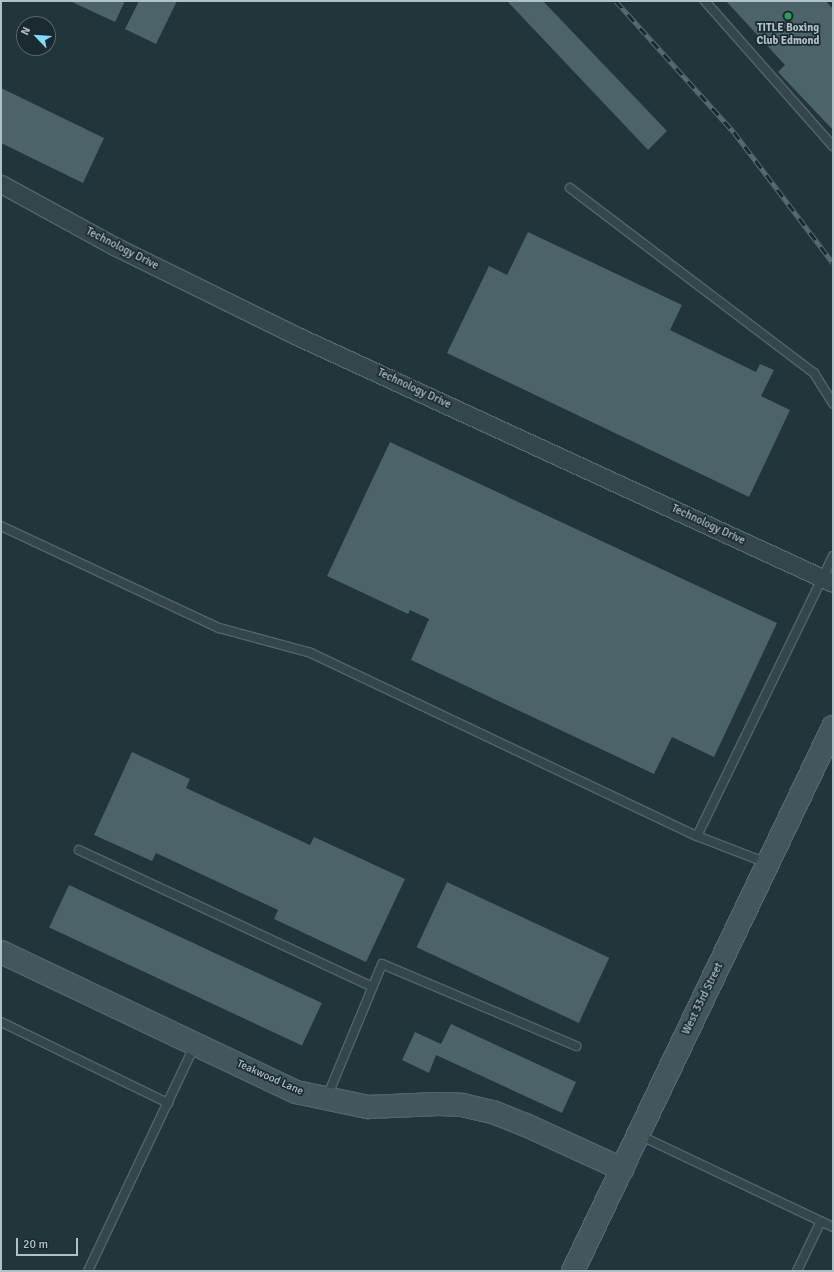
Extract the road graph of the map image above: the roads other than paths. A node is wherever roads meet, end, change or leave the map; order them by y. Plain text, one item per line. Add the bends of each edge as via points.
1 (705, 1) edge
2 (833, 146) edge
3 (1, 184) edge
4 (570, 188) dead end
5 (833, 403) edge
6 (1, 526) edge
7 (833, 556) edge
8 (828, 581) edge
9 (833, 727) edge
10 (697, 836) junction
11 (79, 850) dead end
12 (768, 864) junction
13 (1, 952) edge
14 (371, 986) junction
15 (1, 1022) edge
16 (196, 1044) junction
17 (576, 1046) dead end
18 (326, 1100) junction
19 (168, 1103) junction
20 (639, 1134) junction
21 (622, 1169) junction
22 (821, 1221) junction
23 (833, 1227) edge
24 (88, 1271) edge
25 (573, 1271) edge
26 (797, 1271) edge

1 - 2 lane
3 - 8 street, Technology Drive via 116,247 297,336
4 - 5 lane via 814,373
6 - 10 lane via 219,628 311,653
7 - 8 lane
8 - 10 lane
9 - 12 street, West 33rd Street
10 - 12 lane
11 - 14 lane
12 - 20 street, West 33rd Street
13 - 16 street, Teakwood Lane
14 - 17 lane via 382,964
14 - 18 lane
15 - 19 lane
16 - 18 street, Teakwood Lane via 296,1092
16 - 19 lane
18 - 21 street, Teakwood Lane via 368,1107 462,1105 493,1112
19 - 24 lane
20 - 21 street, West 33rd Street
20 - 22 lane
21 - 25 street, West 33rd Street
22 - 23 lane
22 - 26 lane

